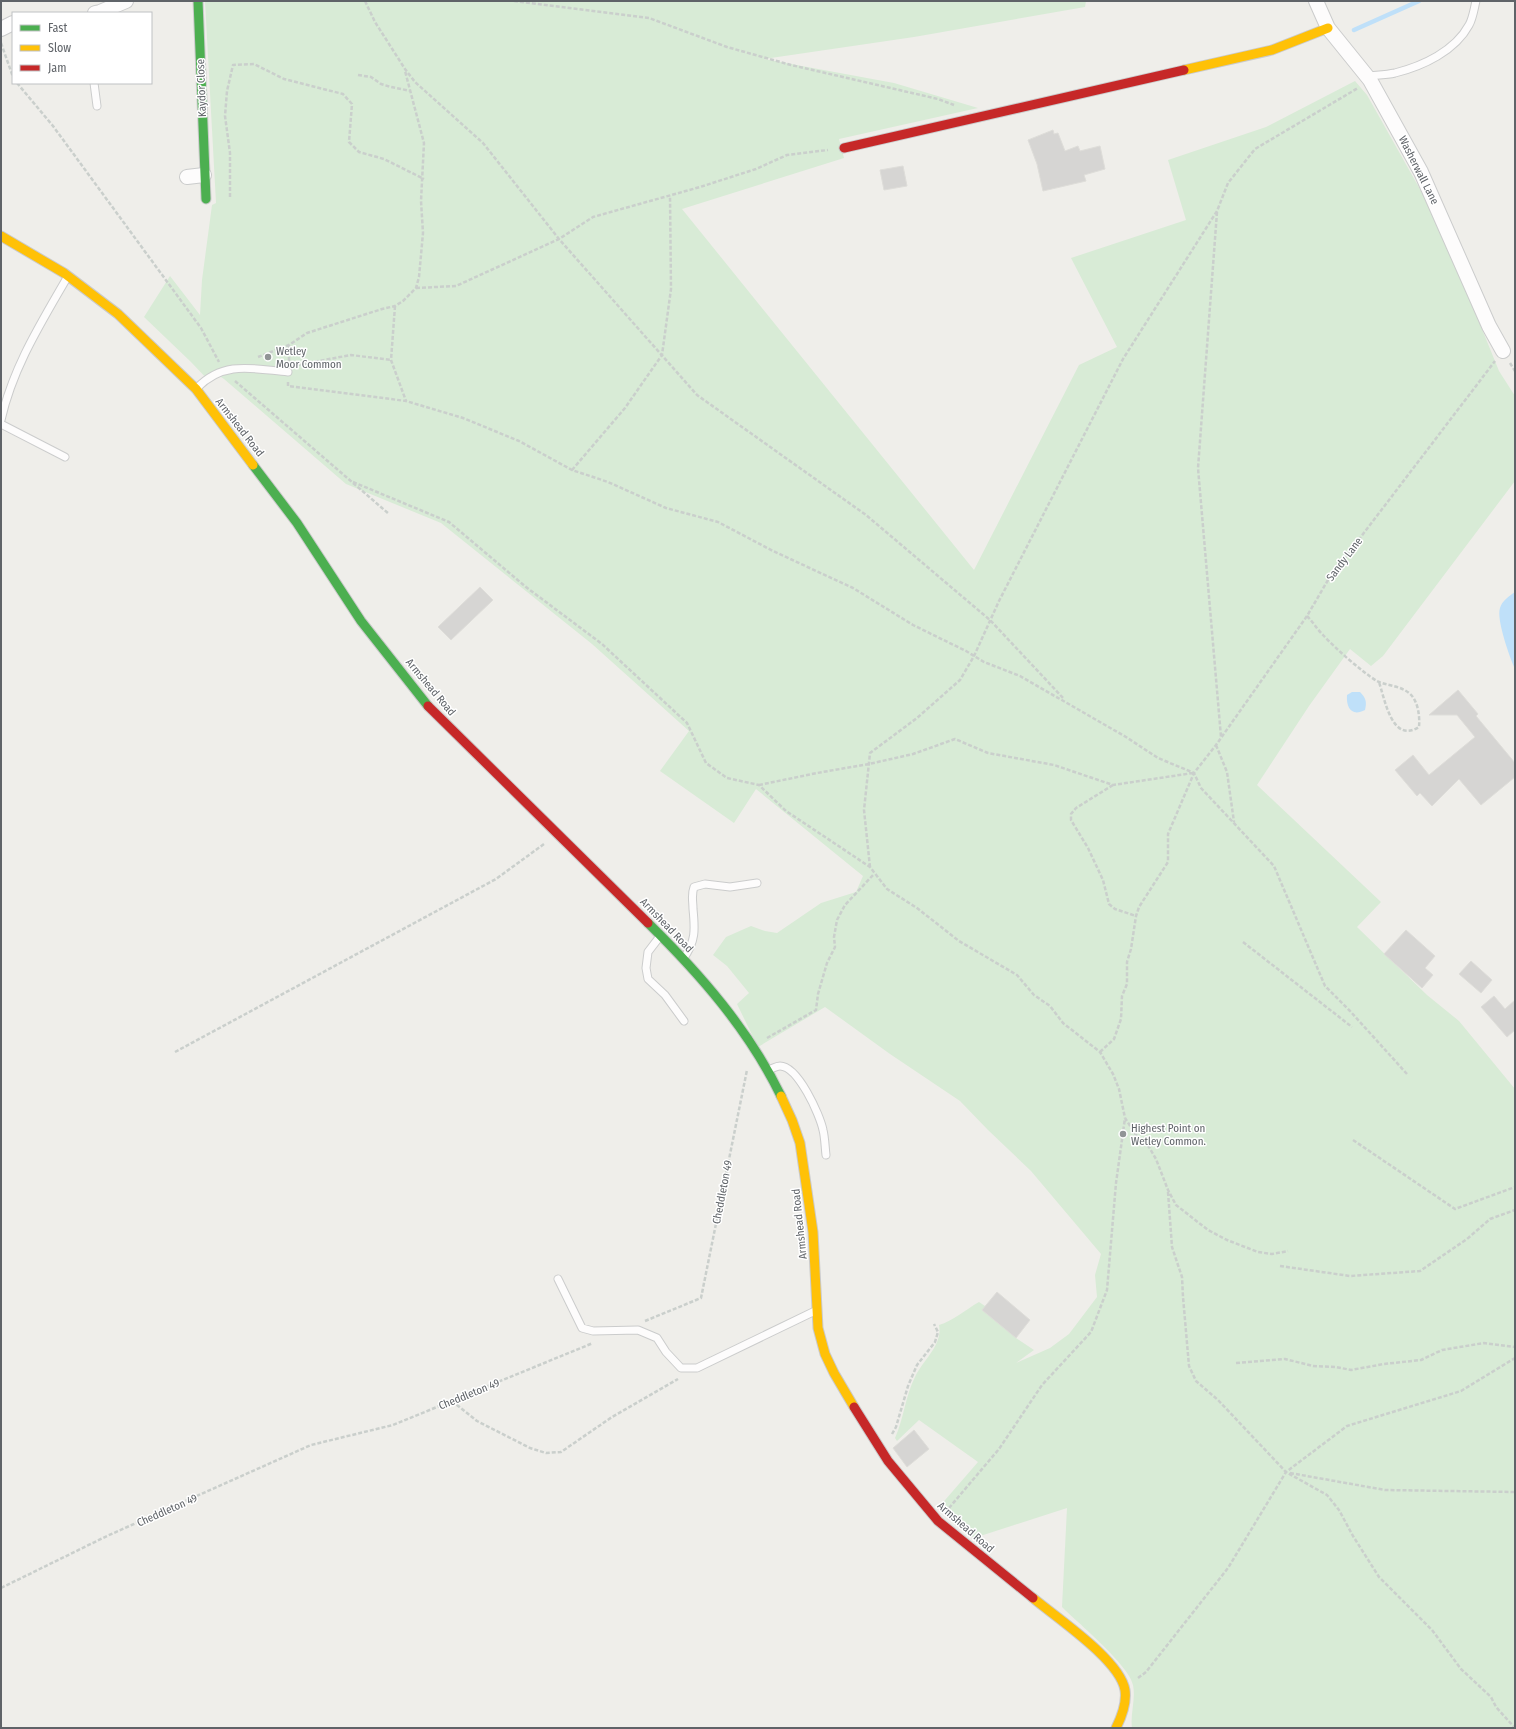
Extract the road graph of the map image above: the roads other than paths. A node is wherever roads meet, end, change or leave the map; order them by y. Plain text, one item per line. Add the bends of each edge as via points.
1 (126, 1) edge
2 (198, 1) edge
3 (1316, 1) edge
4 (1476, 1) edge
5 (100, 12) edge
6 (12, 24) edge
7 (1328, 28) junction
8 (1, 29) edge
9 (1369, 78) junction
10 (94, 84) edge
11 (97, 106) dead end
12 (844, 148) road end
13 (204, 175) junction
14 (187, 177) dead end
15 (206, 199) dead end
16 (1, 236) edge
17 (68, 276) junction
18 (1503, 351) road end
19 (288, 372) dead end
20 (196, 389) junction
21 (1, 420) edge
22 (1, 424) edge
23 (65, 457) dead end
24 (757, 883) dead end
25 (661, 935) junction
26 (683, 959) junction
27 (684, 1021) dead end
28 (768, 1070) junction
29 (826, 1155) dead end
30 (558, 1279) dead end
31 (817, 1310) junction
32 (1116, 1728) edge

1 - 5 street
2 - 13 street, Kaydor Close
3 - 7 street, Washerwall Lane
4 - 9 lane via 1470,24 1458,41 1444,52 1422,64
6 - 8 street
7 - 9 street, Washerwall Lane
7 - 12 street via 1272,50
9 - 18 street, Washerwall Lane via 1421,172 1489,326
10 - 11 lane
13 - 14 street
13 - 15 street, Kaydor Close
16 - 17 street, Armshead Road
17 - 20 street, Armshead Road via 118,314
17 - 21 lane via 19,363
19 - 20 lane via 238,367 206,378
20 - 25 street, Armshead Road via 297,523 361,621 432,710
22 - 23 lane
24 - 26 lane via 730,886 705,884 694,887 692,893 695,927 692,948
25 - 26 street, Armshead Road
25 - 27 lane via 648,952 648,979 665,995
26 - 28 street, Armshead Road via 718,997
28 - 29 lane via 779,1066 785,1067 804,1087 823,1130
28 - 31 street, Armshead Road via 784,1100 800,1143 813,1232
30 - 31 lane via 582,1328 593,1331 638,1330 657,1338 681,1368 697,1368
31 - 32 street, Armshead Road via 818,1328 825,1354 888,1461 938,1521 1104,1656 1121,1676 1126,1699 1124,1714

